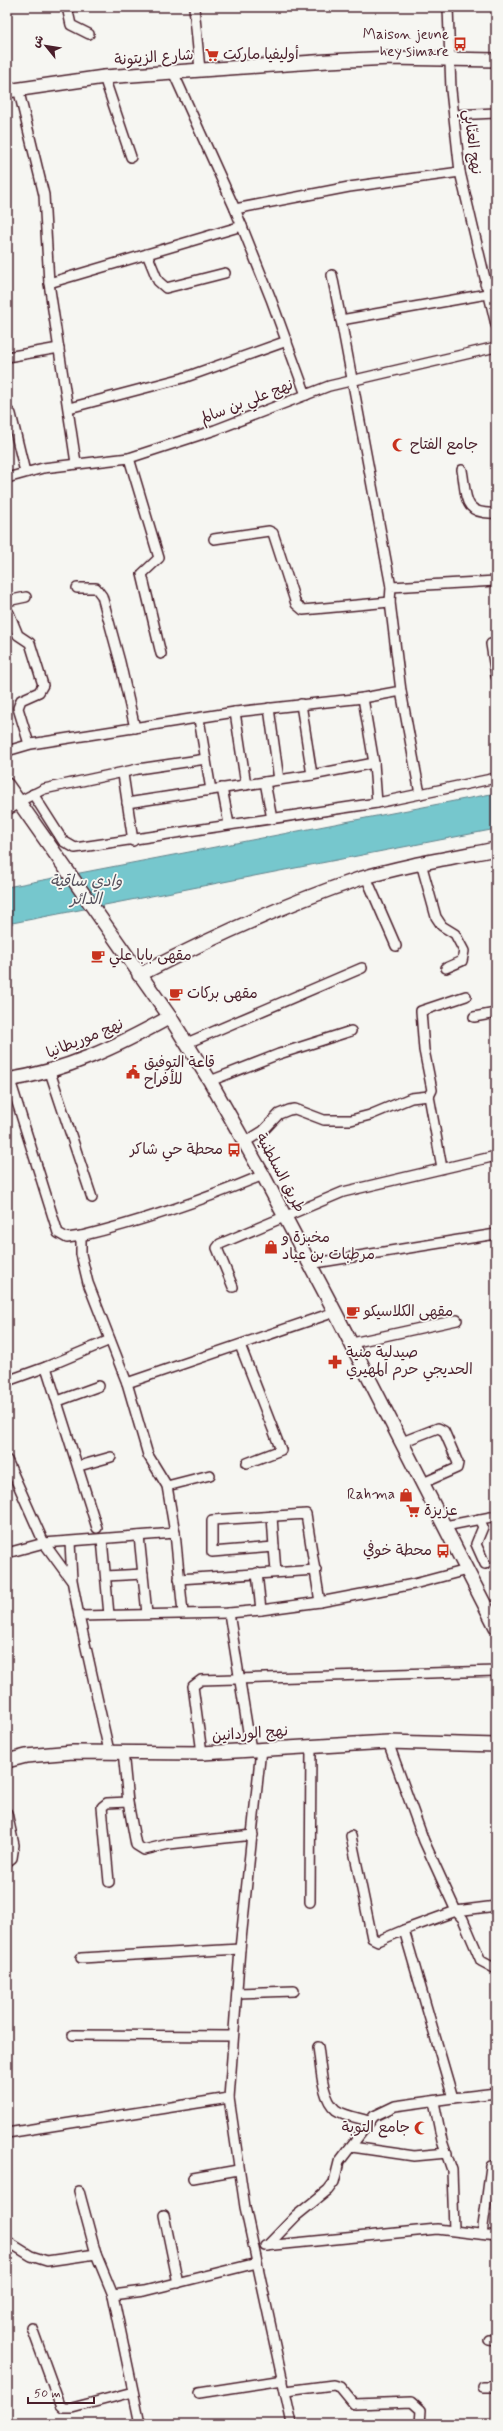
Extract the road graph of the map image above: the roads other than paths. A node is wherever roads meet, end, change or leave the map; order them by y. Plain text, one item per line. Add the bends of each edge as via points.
1 (67, 7) edge
2 (194, 7) edge
3 (448, 7) edge
4 (89, 34) dead end
5 (451, 60) junction
6 (496, 60) edge
7 (200, 70) junction
8 (173, 72) junction
9 (104, 77) junction
10 (13, 90) edge
11 (496, 113) edge
12 (454, 115) junction
13 (131, 157) dead end
14 (460, 172) junction
15 (235, 209) junction
16 (242, 226) junction
17 (147, 254) junction
18 (225, 273) dead end
19 (332, 275) dead end
20 (496, 281) edge
21 (49, 283) junction
22 (485, 284) junction
23 (487, 294) junction
24 (341, 320) junction
25 (496, 322) edge
26 (287, 341) junction
27 (496, 347) edge
28 (59, 348) junction
29 (7, 357) edge
30 (353, 380) junction
31 (306, 395) junction
32 (68, 408) junction
33 (7, 410) edge
34 (129, 458) junction
35 (76, 464) junction
36 (462, 470) dead end
37 (25, 472) junction
38 (7, 478) edge
39 (496, 513) edge
40 (214, 539) dead end
41 (496, 581) edge
42 (391, 587) junction
43 (77, 588) dead end
44 (26, 597) dead end
45 (7, 601) edge
46 (390, 602) junction
47 (9, 613) dead end
48 (491, 644) dead end
49 (161, 654) dead end
50 (496, 676) edge
51 (401, 691) junction
52 (363, 698) junction
53 (301, 704) junction
54 (269, 708) junction
55 (236, 712) junction
56 (199, 719) junction
57 (135, 728) junction
58 (29, 744) junction
59 (7, 751) edge
60 (206, 759) junction
61 (374, 763) junction
62 (123, 774) junction
63 (312, 775) junction
64 (496, 778) edge
65 (279, 780) junction
66 (265, 782) junction
67 (246, 784) junction
68 (7, 785) edge
69 (222, 788) junction
70 (211, 790) junction
71 (33, 794) junction
72 (420, 794) junction
73 (377, 802) junction
74 (126, 803) junction
75 (12, 805) edge
76 (272, 819) junction
77 (228, 824) junction
78 (133, 841) junction
79 (496, 849) edge
80 (421, 863) junction
81 (366, 877) junction
82 (396, 946) dead end
83 (362, 968) dead end
84 (446, 968) dead end
85 (139, 975) junction
86 (466, 996) dead end
87 (496, 1012) edge
88 (170, 1017) junction
89 (474, 1017) dead end
90 (351, 1031) dead end
91 (188, 1043) junction
92 (50, 1072) junction
93 (8, 1080) edge
94 (210, 1081) junction
95 (429, 1096) junction
96 (245, 1142) junction
97 (496, 1156) edge
98 (442, 1168) junction
99 (263, 1175) junction
100 (92, 1198) dead end
101 (285, 1216) junction
102 (496, 1234) edge
103 (81, 1236) junction
104 (309, 1264) junction
105 (233, 1287) dead end
106 (335, 1312) junction
107 (457, 1320) dead end
108 (110, 1340) junction
109 (352, 1343) junction
110 (240, 1345) junction
111 (46, 1367) junction
112 (7, 1381) edge
113 (127, 1383) junction
114 (99, 1386) dead end
115 (58, 1401) junction
116 (402, 1442) junction
117 (111, 1457) dead end
118 (7, 1460) edge
119 (246, 1463) dead end
120 (79, 1466) junction
121 (210, 1475) dead end
122 (423, 1483) junction
123 (167, 1486) junction
124 (272, 1516) junction
125 (496, 1516) edge
126 (480, 1519) junction
127 (445, 1526) junction
128 (97, 1528) dead end
129 (175, 1533) junction
130 (139, 1536) junction
131 (102, 1539) junction
132 (70, 1542) junction
133 (44, 1543) junction
134 (274, 1547) junction
135 (7, 1553) edge
136 (485, 1564) dead end
137 (316, 1570) junction
138 (467, 1570) junction
139 (276, 1572) junction
140 (257, 1573) junction
141 (143, 1574) junction
142 (106, 1576) junction
143 (179, 1579) junction
144 (73, 1583) junction
145 (320, 1602) junction
146 (261, 1610) junction
147 (183, 1613) junction
148 (229, 1613) junction
149 (147, 1614) junction
150 (109, 1615) junction
151 (79, 1616) junction
152 (496, 1627) edge
153 (496, 1671) edge
154 (240, 1680) junction
155 (388, 1742) junction
156 (496, 1745) edge
157 (312, 1746) junction
158 (256, 1749) junction
159 (109, 1751) junction
160 (123, 1751) junction
161 (202, 1753) junction
162 (7, 1761) edge
163 (128, 1802) junction
164 (7, 1813) edge
165 (253, 1835) junction
166 (351, 1836) dead end
167 (7, 1862) edge
168 (109, 1882) dead end
169 (310, 1902) dead end
170 (496, 1906) edge
171 (456, 1911) junction
172 (404, 1930) junction
173 (240, 1949) junction
174 (81, 1958) dead end
175 (496, 1970) edge
176 (294, 1991) dead end
177 (237, 1993) junction
178 (73, 2035) dead end
179 (233, 2036) junction
180 (318, 2047) dead end
181 (496, 2093) edge
182 (229, 2098) junction
183 (453, 2098) junction
184 (434, 2102) junction
185 (369, 2121) junction
186 (7, 2133) edge
187 (352, 2147) junction
188 (447, 2153) junction
189 (491, 2166) dead end
190 (238, 2170) junction
191 (193, 2178) dead end
192 (79, 2191) dead end
193 (164, 2215) dead end
194 (454, 2230) junction
195 (482, 2234) junction
196 (496, 2236) edge
197 (7, 2241) edge
198 (267, 2246) junction
199 (254, 2247) junction
200 (96, 2254) junction
201 (257, 2263) junction
202 (178, 2283) junction
203 (113, 2296) junction
204 (32, 2328) dead end
205 (283, 2380) junction
206 (483, 2387) dead end
207 (496, 2388) edge
208 (286, 2391) junction
209 (133, 2392) junction
210 (199, 2393) dead end
211 (140, 2424) edge
212 (292, 2424) edge
213 (420, 2424) edge

1 - 4 street via 71,25
2 - 7 street
3 - 5 street, نهج العنّابي
5 - 6 street, شارع الزيتونة
5 - 7 street, شارع الزيتونة via 391,58
5 - 12 street, نهج العنّابي
7 - 8 street, شارع الزيتونة
8 - 9 street, شارع الزيتونة
8 - 15 street
9 - 10 street, شارع الزيتونة
9 - 13 street
10 - 21 street via 44,195
11 - 12 street
12 - 14 street, نهج العنّابي
14 - 15 street via 349,187
14 - 22 street, نهج العنّابي
15 - 16 street
16 - 17 street
16 - 26 street
17 - 18 street via 158,281 166,288
17 - 21 street
19 - 24 street
20 - 22 street
21 - 28 street
22 - 23 street, نهج العنّابي
23 - 24 street
23 - 25 street, نهج العنّابي
24 - 30 street
26 - 31 street
26 - 32 street via 182,378
27 - 30 street, نهج علي بن سالم
28 - 29 street
28 - 32 street
30 - 31 street, نهج علي بن سالم
30 - 42 street
31 - 34 street, نهج علي بن سالم via 215,430
32 - 35 street
33 - 37 street via 11,414
34 - 35 street, نهج علي بن سالم
34 - 49 street via 159,558 142,574
35 - 37 street, نهج علي بن سالم
36 - 39 street via 472,509 477,513
37 - 38 street, نهج علي بن سالم
40 - 46 street via 273,533 296,604 303,610
41 - 42 street
42 - 46 street
43 - 57 street via 96,588 102,596
44 - 45 street
46 - 51 street
47 - 58 street via 18,635 30,643 43,685 39,692 21,700 18,708
48 - 50 street
51 - 52 street
51 - 72 street
52 - 53 street
52 - 61 street
53 - 54 street
53 - 63 street
54 - 55 street
54 - 65 street
55 - 56 street
55 - 67 street
56 - 57 street
56 - 60 street
57 - 58 street
58 - 59 street
60 - 62 street via 138,769
60 - 70 street
61 - 63 street
61 - 73 street
62 - 71 street via 44,789
62 - 74 street
63 - 65 street
64 - 72 street
65 - 66 street
66 - 67 street
66 - 76 street
67 - 69 street
68 - 75 street
69 - 70 street
69 - 77 street
70 - 74 street
71 - 75 street
71 - 78 street via 68,846 75,848
72 - 73 street
73 - 76 street
74 - 78 street
75 - 85 street, طريق السلطنية via 61,863
76 - 77 street
77 - 78 street
79 - 80 street
80 - 81 street
80 - 84 street via 436,917 442,926 453,932 464,951 462,961
81 - 82 street
81 - 85 street via 216,937
83 - 91 street
85 - 88 street, طريق السلطنية
86 - 95 street via 421,1011 424,1050 432,1090
87 - 89 street
88 - 91 street, طريق السلطنية
88 - 92 street, نهج موريطانيا via 125,1042
90 - 94 street via 279,1054
91 - 94 street, طريق السلطنية
92 - 93 street, نهج موريطانيا
92 - 100 street
93 - 103 street via 58,1233 67,1238
94 - 96 street, طريق السلطنية
95 - 96 street via 411,1098 351,1120 324,1120 295,1109 288,1110
95 - 98 street
96 - 99 street, طريق السلطنية
97 - 98 street
98 - 101 street via 343,1192
99 - 101 street, طريق السلطنية
99 - 103 street via 154,1217
101 - 104 street, طريق السلطنية
101 - 105 street via 220,1244 218,1248
102 - 104 street
103 - 108 street via 81,1254 88,1283
104 - 106 street, طريق السلطنية
106 - 109 street, طريق السلطنية
106 - 110 street
107 - 109 street
108 - 111 street
108 - 113 street
109 - 116 street, طريق السلطنية
110 - 113 street
110 - 119 street via 281,1450
111 - 112 street
111 - 115 street
113 - 123 street via 148,1455
114 - 115 street
115 - 120 street
116 - 122 street, طريق السلطنية
116 - 122 street via 438,1428 444,1431 458,1463 457,1468
117 - 120 street
118 - 133 street
120 - 128 street
121 - 123 street
122 - 127 street, طريق السلطنية
123 - 129 street
124 - 134 street
124 - 134 street via 212,1520 212,1552
124 - 137 street via 306,1514
125 - 126 street
126 - 127 street
126 - 136 street via 483,1526 476,1544
127 - 138 street, طريق السلطنية
129 - 130 street
129 - 143 street
130 - 131 street
130 - 141 street
131 - 132 street
131 - 142 street
132 - 133 street
132 - 144 street
133 - 135 street
133 - 144 street via 58,1558
134 - 139 street
137 - 139 street
137 - 145 street
138 - 145 street via 414,1584
138 - 152 street, طريق السلطنية
139 - 140 street
140 - 143 street
140 - 146 street
141 - 142 street
141 - 149 street
142 - 150 street
143 - 147 street
144 - 151 street
145 - 146 street
146 - 148 street
147 - 148 street
147 - 149 street
148 - 154 street
149 - 150 street
150 - 151 street
151 - 159 street
153 - 154 street
154 - 158 street
154 - 161 street via 201,1680 193,1686
155 - 156 street, نهج الوردانين
155 - 157 street, نهج الوردانين
155 - 171 street via 424,1841
157 - 158 street, نهج الوردانين
157 - 169 street
158 - 161 street, نهج الوردانين
158 - 165 street
159 - 160 street, نهج الوردانين
159 - 162 street, نهج الوردانين via 26,1756
160 - 161 street, نهج الوردانين
160 - 163 street
163 - 165 street via 136,1845 144,1850 169,1844
163 - 168 street via 107,1803 102,1808
164 - 167 street via 14,1845 14,1854
165 - 173 street
166 - 172 street via 372,1938 378,1941
170 - 171 street
171 - 172 street
171 - 175 street via 463,1919 481,1961
172 - 183 street
173 - 174 street
173 - 177 street
176 - 177 street
177 - 179 street
178 - 179 street
179 - 182 street
180 - 185 street via 325,2086 332,2105 342,2113
181 - 183 street
182 - 186 street
182 - 190 street
183 - 184 street
184 - 185 street via 395,2106 378,2113
184 - 188 street
185 - 187 street
187 - 188 street via 414,2156
187 - 198 street via 339,2162 334,2182 328,2190 296,2216
188 - 194 street via 452,2170
189 - 195 street
190 - 191 street
190 - 199 street
192 - 200 street
193 - 202 street
194 - 195 street
194 - 198 street via 372,2234
195 - 196 street
197 - 200 street via 31,2256 46,2261
198 - 199 street
199 - 201 street
200 - 203 street
201 - 202 street
201 - 205 street
202 - 203 street
203 - 209 street
204 - 209 street via 63,2408 72,2408
205 - 208 street
205 - 210 street
206 - 207 street
208 - 212 street
208 - 213 street via 333,2385 340,2386 354,2404 412,2402 421,2410
209 - 211 street

